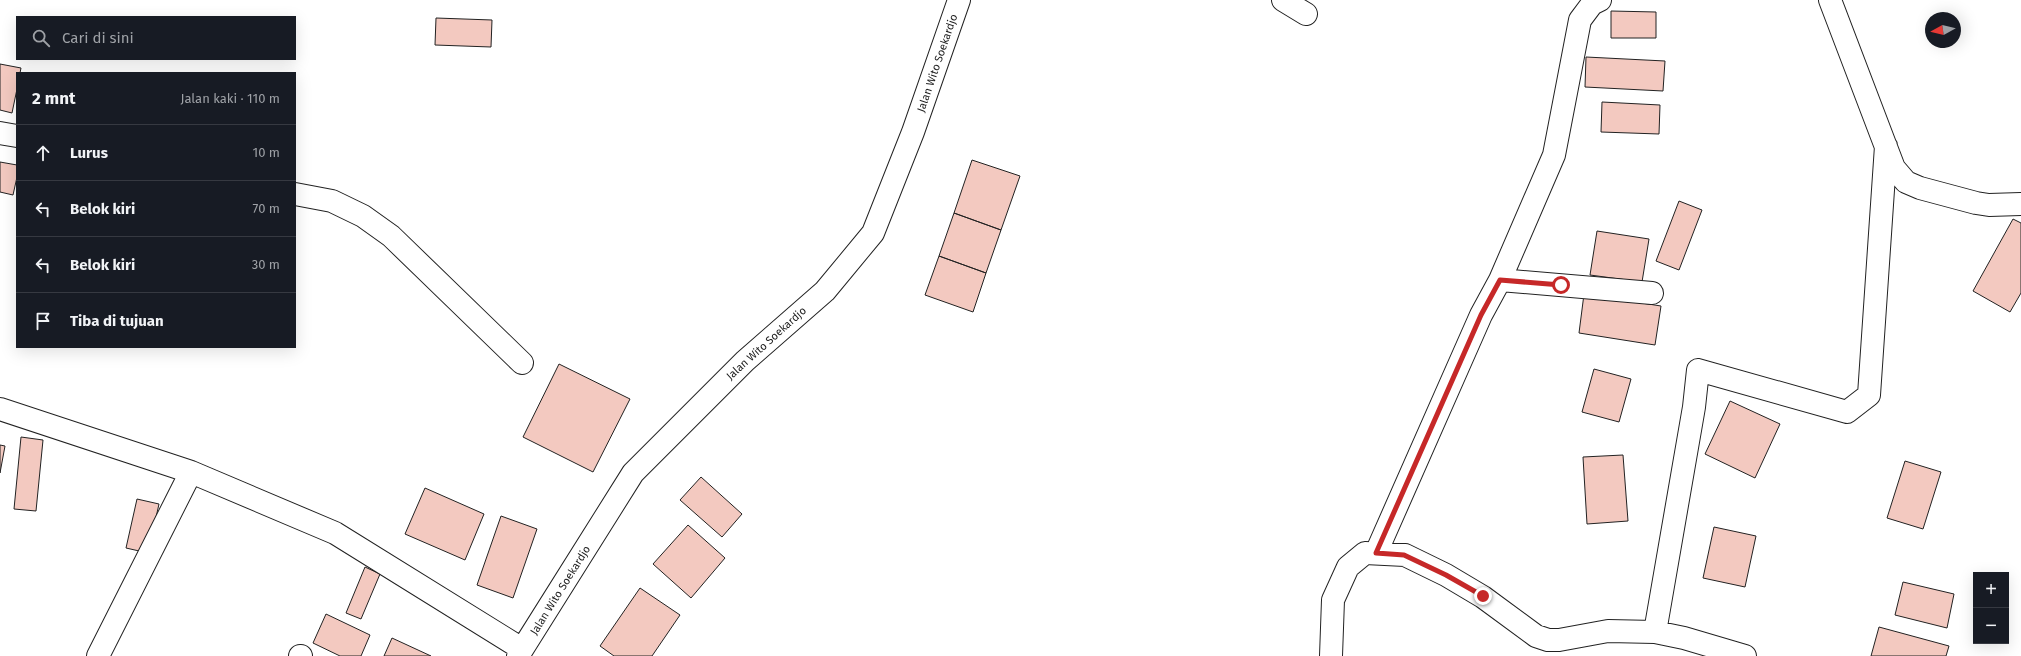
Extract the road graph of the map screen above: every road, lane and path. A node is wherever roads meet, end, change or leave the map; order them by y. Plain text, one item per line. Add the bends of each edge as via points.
1 (959, 0) edge
2 (1283, 0) edge
3 (1600, 0) edge
4 (1830, 0) edge
5 (1306, 14) dead end
6 (0, 133) edge
7 (16, 136) edge
8 (1886, 146) junction
9 (296, 194) edge
10 (2021, 204) edge
11 (1500, 280) junction
12 (1652, 293) dead end
13 (522, 363) dead end
14 (0, 409) edge
15 (192, 472) junction
16 (1376, 553) junction
17 (1654, 632) junction
18 (520, 652) edge
19 (98, 656) edge
20 (1330, 656) edge
21 (1744, 656) edge

1 - 18 street, Jalan Wito Soekardjo via 913,132 873,233 825,292 745,361 633,473
2 - 5 street
3 - 11 street via 1592,4 1580,20 1554,155
4 - 8 street
6 - 7 street
8 - 10 street via 1894,168 1906,182 1976,203
8 - 17 street via 1869,394 1847,412 1698,370 1694,407
9 - 13 street via 332,201 363,216 391,236
11 - 12 street
11 - 16 street via 1481,315
14 - 15 street
15 - 18 street via 335,533
15 - 19 street
16 - 17 street via 1404,555 1446,575 1483,596 1536,636 1548,640 1608,631
16 - 20 street via 1365,553 1348,567 1333,600
17 - 21 street

